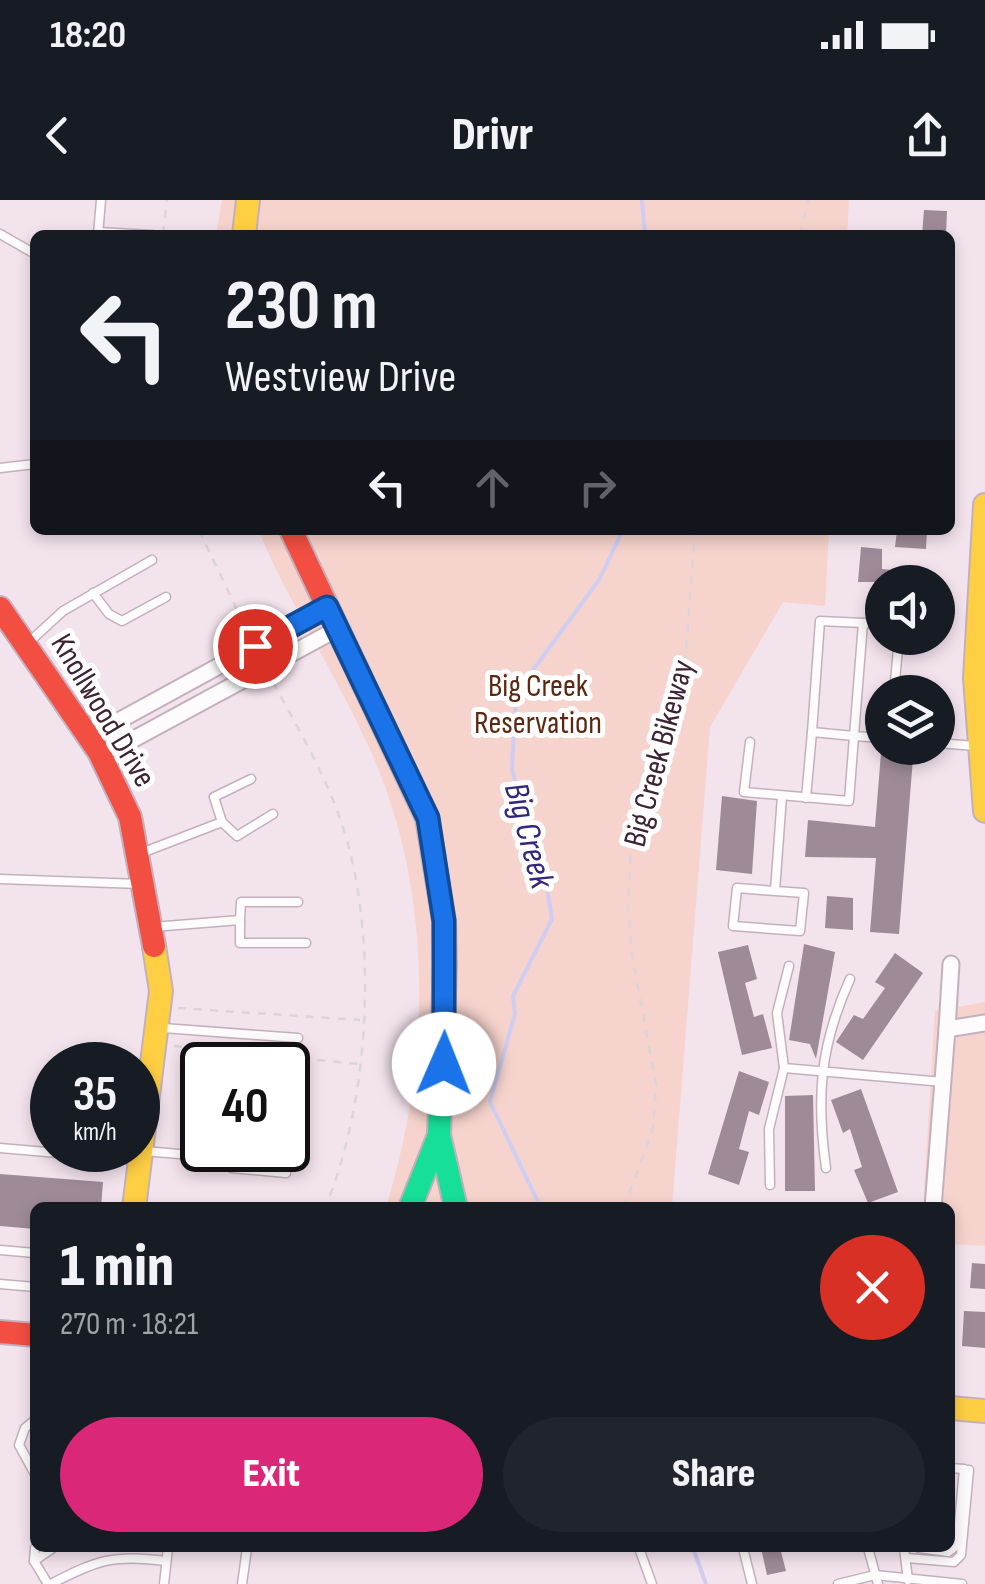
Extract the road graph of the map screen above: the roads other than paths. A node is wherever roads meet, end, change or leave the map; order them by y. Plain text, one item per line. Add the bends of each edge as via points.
1 (101, 200) edge
2 (248, 200) edge
3 (98, 230) edge
4 (245, 230) edge
5 (0, 234) edge
6 (30, 251) edge
7 (30, 465) edge
8 (0, 468) edge
9 (985, 507) edge
10 (293, 535) edge
11 (152, 560) dead end
12 (94, 594) junction
13 (166, 598) dead end
14 (327, 607) junction
15 (0, 608) edge
16 (863, 623) joint
17 (337, 629) junction
18 (26, 644) junction
19 (248, 650) junction
20 (259, 671) junction
21 (168, 694) junction
22 (180, 714) junction
23 (812, 732) junction
24 (854, 736) junction
25 (865, 737) edge
26 (750, 742) dead end
27 (955, 744) edge
28 (95, 746) junction
29 (980, 746) junction
30 (252, 780) dead end
31 (782, 796) junction
32 (806, 798) junction
33 (985, 811) edge
34 (274, 814) dead end
35 (222, 822) junction
36 (140, 853) junction
37 (0, 878) edge
38 (146, 884) junction
39 (776, 891) junction
40 (298, 902) dead end
41 (240, 920) junction
42 (153, 926) junction
43 (306, 942) dead end
44 (950, 964) dead end
45 (789, 966) dead end
46 (850, 979) dead end
47 (985, 1023) edge
48 (158, 1027) junction
49 (947, 1029) junction
50 (298, 1038) dead end
51 (156, 1042) edge
52 (784, 1068) junction
53 (822, 1072) junction
54 (943, 1082) junction
55 (439, 1135) junction
56 (0, 1148) edge
57 (30, 1150) edge
58 (826, 1168) dead end
59 (138, 1172) edge
60 (770, 1185) dead end
61 (135, 1202) edge
62 (412, 1202) edge
63 (455, 1202) edge
64 (933, 1202) edge
65 (0, 1250) edge
66 (30, 1252) edge
67 (0, 1284) edge
68 (30, 1287) edge
69 (0, 1332) edge
70 (30, 1334) edge
71 (955, 1408) edge
72 (985, 1411) edge
73 (30, 1424) edge
74 (30, 1465) edge
75 (955, 1468) edge
76 (967, 1469) junction
77 (955, 1544) edge
78 (35, 1552) edge
79 (47, 1552) edge
80 (167, 1552) edge
81 (246, 1552) edge
82 (640, 1552) edge
83 (744, 1552) edge
84 (869, 1552) edge
85 (905, 1552) edge
86 (34, 1561) junction
87 (166, 1561) junction
88 (876, 1579) edge
89 (908, 1580) junction
90 (49, 1584) edge
91 (164, 1584) edge
92 (242, 1584) edge
93 (652, 1584) edge
94 (752, 1584) edge
95 (838, 1584) edge
96 (962, 1584) edge

1 - 3 lane
2 - 4 street
5 - 6 lane
7 - 8 lane
9 - 29 street via 975,678
10 - 14 street
11 - 12 lane
12 - 13 lane via 122,621
12 - 18 lane
14 - 17 street
14 - 19 street
15 - 18 street, Knollwood Drive
16 - 23 lane via 820,621
16 - 24 lane
17 - 20 street
17 - 55 street via 428,818 444,921
18 - 28 street, Knollwood Drive
19 - 20 street
19 - 21 street
20 - 22 street
21 - 22 street
21 - 28 street
22 - 28 street via 121,746
23 - 24 lane
23 - 32 lane
24 - 25 lane
24 - 32 lane via 849,801
26 - 31 lane via 744,792
27 - 29 lane
28 - 36 street, Knollwood Drive
29 - 33 street
30 - 35 lane via 214,797
31 - 32 lane
31 - 39 lane
34 - 35 lane via 237,836
35 - 36 lane
36 - 38 street, Knollwood Drive
37 - 38 lane
38 - 42 street, Knollwood Drive
39 - 39 lane via 804,893 800,930 733,926 737,888
40 - 41 lane via 241,902
41 - 42 lane
41 - 43 lane via 240,944
42 - 48 street, Knollwood Drive
44 - 49 street
45 - 52 lane via 777,1013
46 - 53 lane via 825,1042
47 - 49 street
48 - 50 lane
48 - 51 street, Knollwood Drive
49 - 54 street
52 - 53 lane
52 - 60 lane via 768,1130
53 - 54 lane
53 - 58 lane
54 - 64 street
55 - 62 street
55 - 63 street
56 - 57 lane
59 - 61 street, Knollwood Drive
65 - 66 lane
67 - 68 lane
69 - 70 street
71 - 72 street
73 - 74 lane via 19,1446
75 - 76 lane
76 - 77 lane
76 - 85 lane via 961,1554 954,1562
78 - 86 lane
79 - 86 lane
80 - 87 lane
81 - 92 lane
82 - 93 lane
83 - 94 lane
84 - 88 lane
85 - 89 lane
86 - 90 lane
87 - 90 lane via 122,1555
87 - 91 lane
88 - 89 lane
88 - 95 lane
89 - 96 lane

